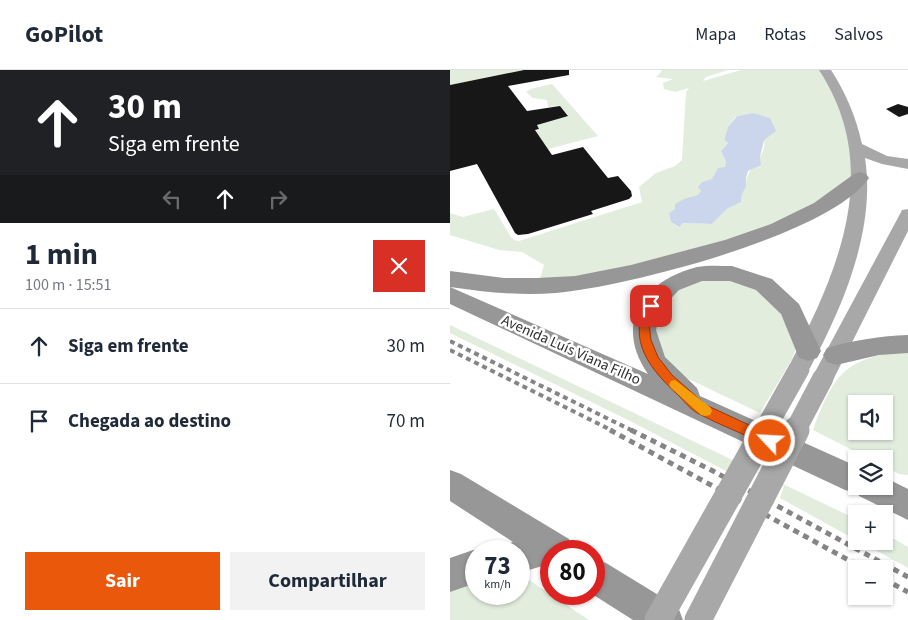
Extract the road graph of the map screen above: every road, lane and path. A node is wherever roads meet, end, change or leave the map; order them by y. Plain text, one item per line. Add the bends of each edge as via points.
1 (825, 70) edge
2 (857, 147) junction
3 (908, 164) edge
4 (860, 178) junction
5 (908, 214) edge
6 (450, 279) edge
7 (450, 295) edge
8 (908, 344) edge
9 (816, 363) junction
10 (702, 409) junction
11 (848, 476) edge
12 (450, 484) edge
13 (893, 488) edge
14 (908, 488) edge
15 (888, 495) edge
16 (908, 504) edge
17 (540, 540) edge
18 (465, 570) edge
19 (450, 575) edge
20 (605, 582) edge
21 (658, 620) edge
22 (665, 620) edge
23 (698, 620) edge

1 - 2 main road via 844,106
2 - 3 main road via 874,156
2 - 4 main road
4 - 6 highway via 831,202 786,225 750,239 630,273 592,281 538,286 505,286
4 - 9 main road via 858,215 850,251
5 - 9 main road
7 - 10 highway, Avenida Luís Viana Filho
8 - 9 highway via 879,346
9 - 10 highway via 792,310 768,286 719,272 683,278 657,295 644,323 645,340 653,359 668,379
9 - 21 main road, bridge
9 - 23 main road, bridge
10 - 11 highway, Avenida Luís Viana Filho
12 - 17 highway
13 - 14 highway
15 - 16 highway
18 - 19 highway
20 - 22 highway

